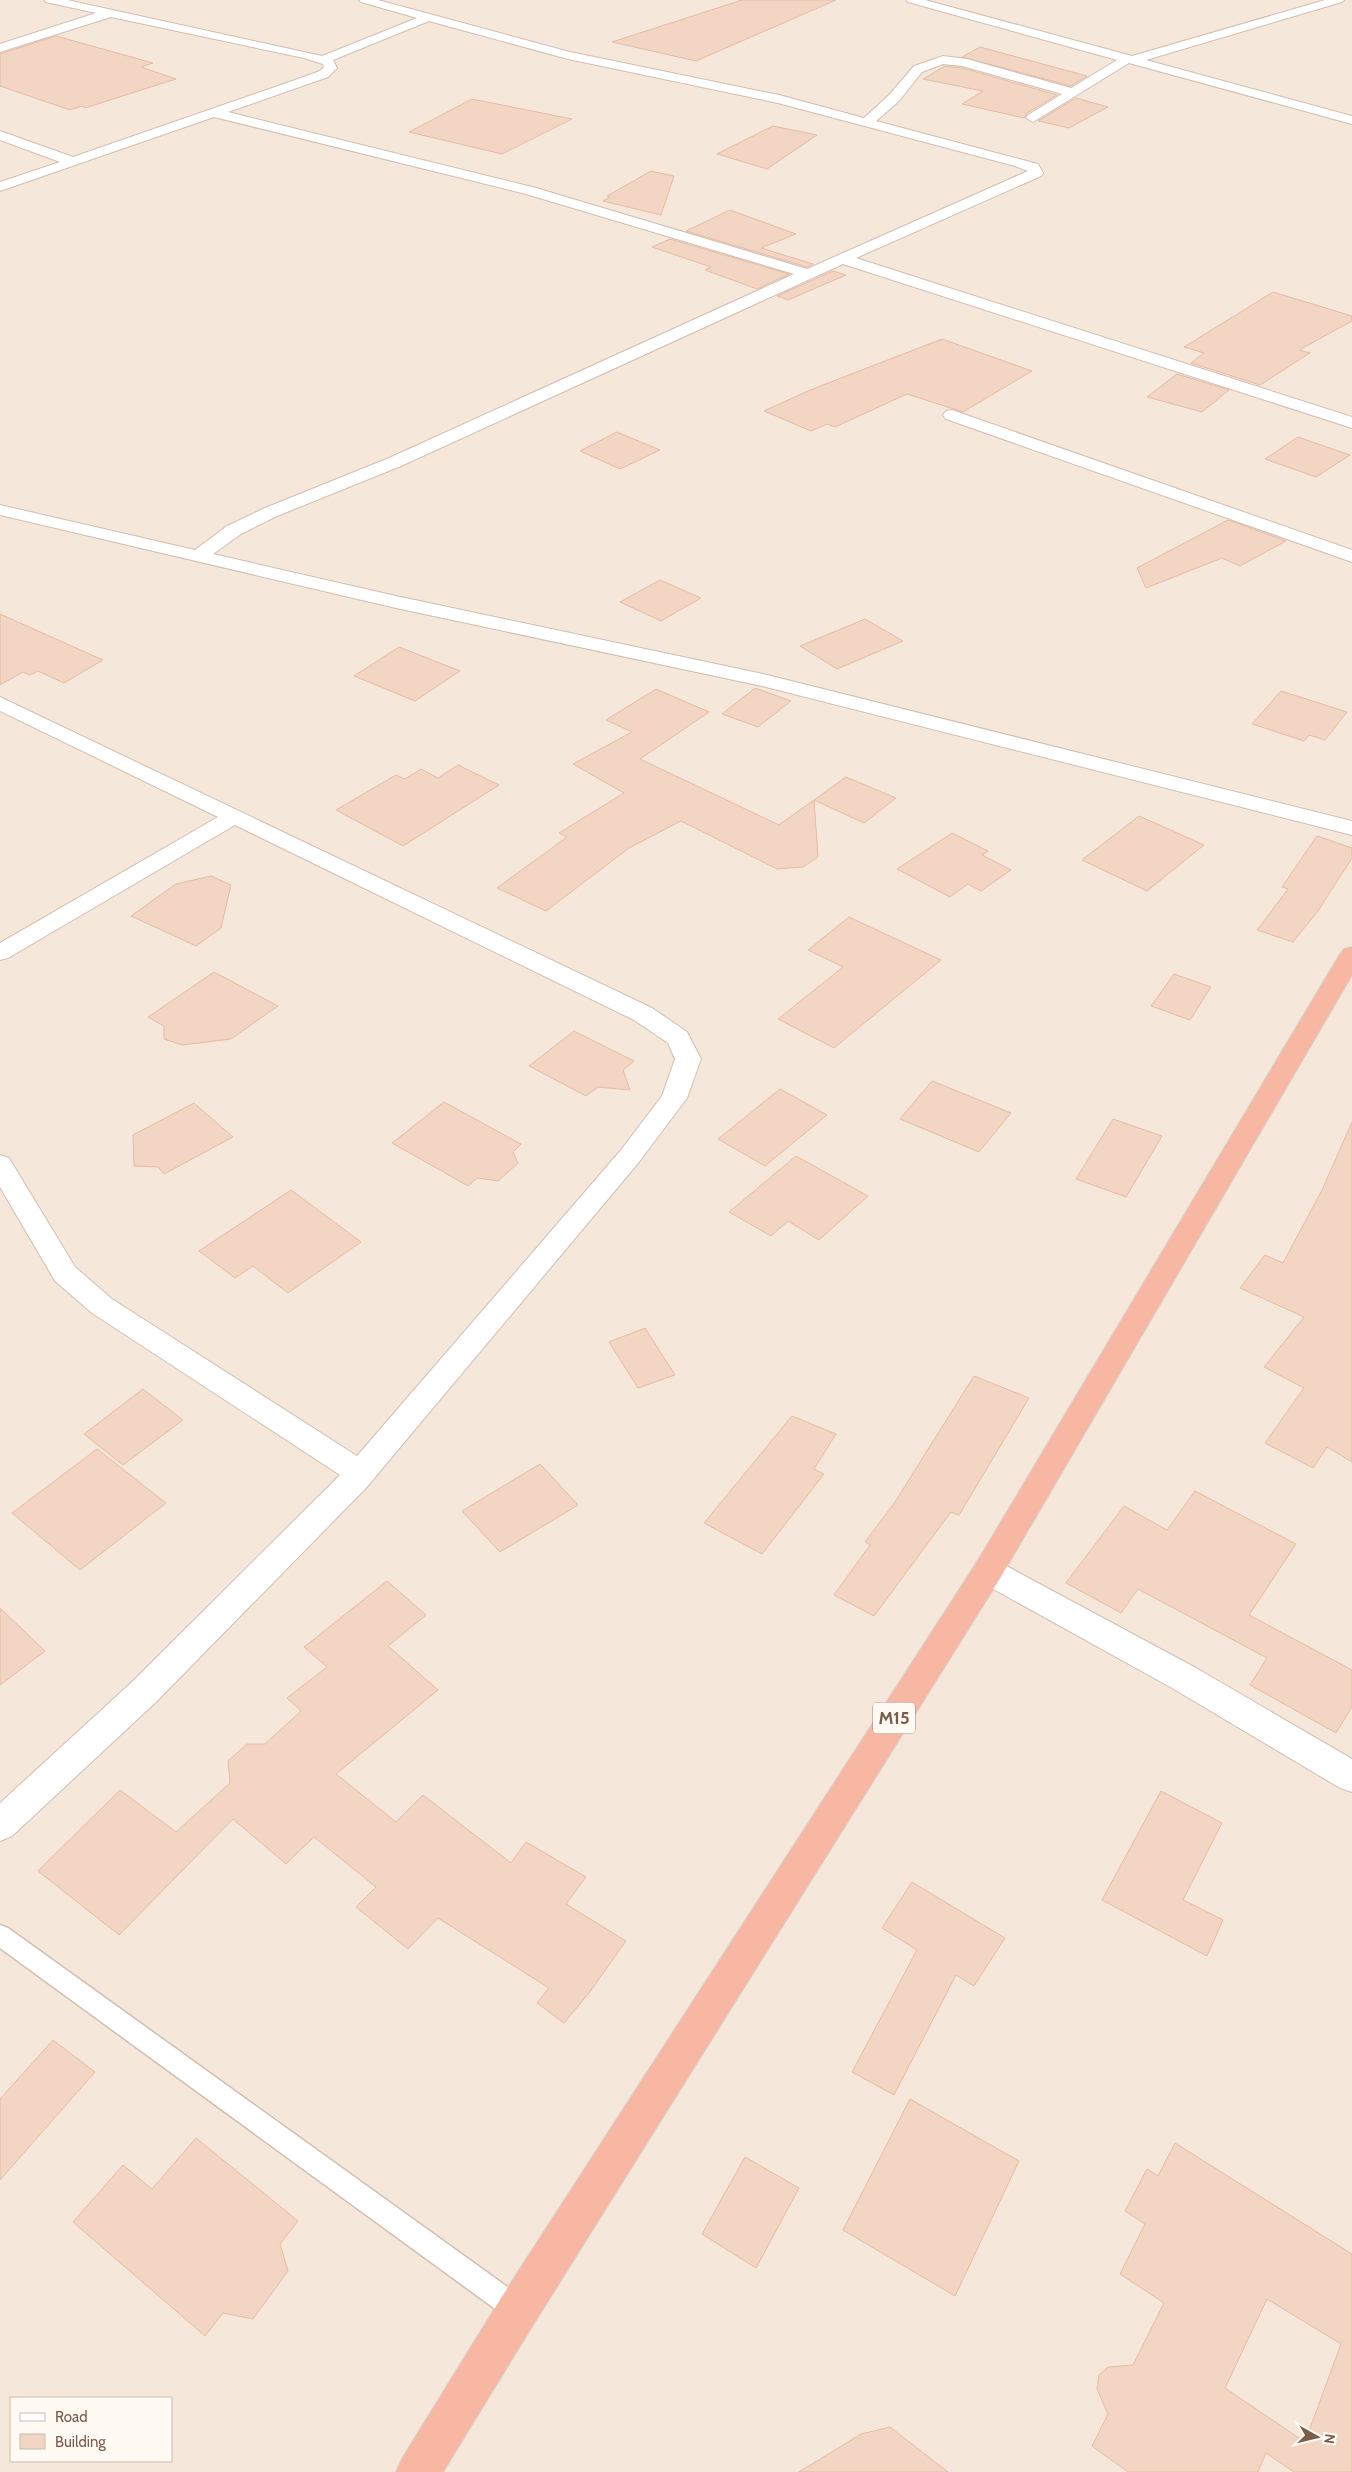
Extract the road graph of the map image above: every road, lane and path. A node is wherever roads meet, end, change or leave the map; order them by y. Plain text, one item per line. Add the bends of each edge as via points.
1 (50, 0) edge
2 (366, 0) edge
3 (913, 0) edge
4 (1338, 0) edge
5 (110, 13) junction
6 (429, 17) junction
7 (0, 48) edge
8 (323, 60) junction
9 (1130, 60) junction
10 (1073, 93) junction
11 (214, 113) junction
12 (1033, 118) dead end
13 (1352, 120) edge
14 (868, 122) junction
15 (0, 136) edge
16 (73, 162) junction
17 (0, 187) edge
18 (842, 259) junction
19 (809, 274) junction
20 (952, 415) dead end
21 (1352, 423) edge
22 (0, 510) edge
23 (198, 556) junction
24 (1352, 556) edge
25 (0, 703) edge
26 (235, 816) junction
27 (1352, 828) edge
28 (0, 953) edge
29 (1350, 960) edge
30 (0, 1164) edge
31 (360, 1473) junction
32 (988, 1571) junction
33 (1352, 1777) edge
34 (0, 1825) edge
35 (0, 1935) edge
36 (518, 2310) junction
37 (418, 2472) edge

1 - 5 street
2 - 6 street
3 - 9 street
4 - 9 street
5 - 7 street
5 - 8 street
6 - 8 street
6 - 14 street via 568,55 779,99
8 - 11 street via 332,65 324,74
9 - 10 street
9 - 13 street
10 - 12 street
10 - 14 street via 964,62 943,60 918,69
11 - 16 street
11 - 19 street via 531,191
14 - 18 street via 1037,170 1027,178
15 - 16 street
16 - 17 street
18 - 19 street
18 - 21 street
19 - 23 street via 395,462 272,512 234,530
20 - 24 street
22 - 23 street
23 - 27 street via 763,680
25 - 26 street
26 - 28 street
26 - 31 street via 643,1014 678,1038 688,1059 674,1098 630,1156
29 - 32 highway, M15
30 - 31 street via 65,1274 102,1306
31 - 34 street via 144,1692
32 - 33 street via 1184,1678
32 - 36 highway, M15
35 - 36 lane
36 - 37 highway, M15

